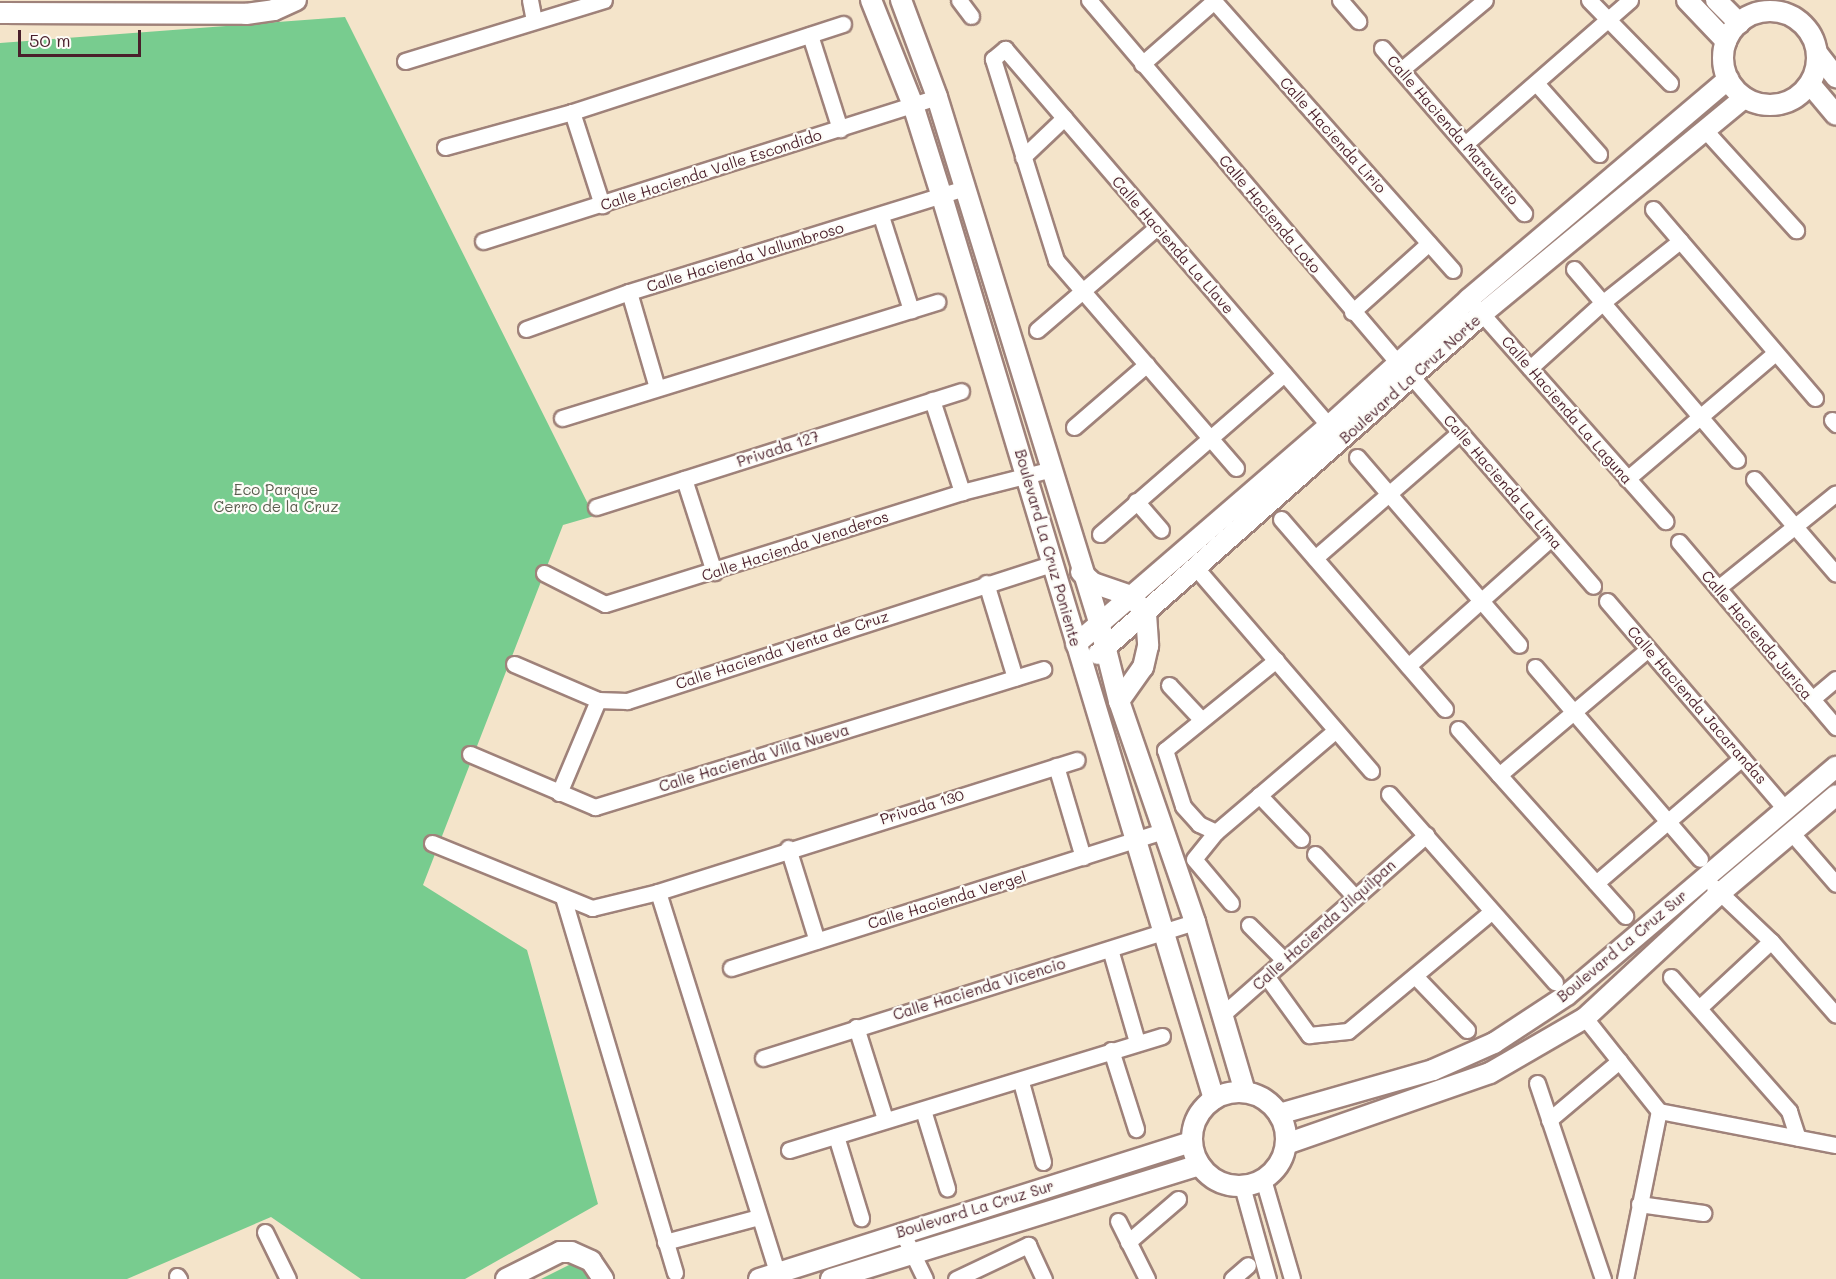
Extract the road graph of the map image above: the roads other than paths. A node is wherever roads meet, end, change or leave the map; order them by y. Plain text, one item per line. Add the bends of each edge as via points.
1 (296, 0) edge
2 (530, 0) edge
3 (604, 0) edge
4 (871, 0) edge
5 (901, 0) edge
6 (959, 0) edge
7 (1089, 0) edge
8 (1340, 0) edge
9 (1485, 0) edge
10 (1589, 0) edge
11 (1630, 0) edge
12 (1686, 0) edge
13 (1716, 0) edge
14 (1213, 1) edge
15 (0, 13) edge
16 (971, 16) dead end
17 (534, 21) junction
18 (1358, 21) dead end
19 (1608, 21) junction
20 (1739, 23) junction
21 (843, 24) dead end
22 (810, 34) junction
23 (1726, 41) junction
24 (1382, 48) dead end
25 (1817, 52) junction
26 (405, 61) dead end
27 (1142, 64) junction
28 (1401, 70) junction
29 (1836, 77) edge
30 (1728, 80) junction
31 (1536, 83) junction
32 (1670, 83) dead end
33 (1810, 84) junction
34 (937, 97) junction
35 (1744, 98) junction
36 (913, 105) junction
37 (572, 112) junction
38 (1836, 115) edge
39 (1064, 118) junction
40 (840, 129) junction
41 (1704, 129) junction
42 (1465, 144) junction
43 (445, 147) dead end
44 (1599, 154) dead end
45 (1023, 157) junction
46 (965, 188) junction
47 (942, 197) junction
48 (602, 205) junction
49 (1653, 209) dead end
50 (1524, 213) dead end
51 (881, 216) junction
52 (1157, 226) junction
53 (1796, 230) dead end
54 (483, 241) dead end
55 (1680, 242) junction
56 (1429, 243) junction
57 (1574, 269) dead end
58 (1453, 270) dead end
59 (629, 292) junction
60 (1082, 292) junction
61 (937, 302) dead end
62 (1602, 303) junction
63 (1476, 307) junction
64 (911, 310) junction
65 (1352, 312) junction
66 (526, 329) dead end
67 (1037, 330) dead end
68 (1775, 353) junction
69 (1398, 363) junction
70 (1147, 364) junction
71 (1530, 368) junction
72 (1284, 374) junction
73 (1413, 378) junction
74 (657, 388) junction
75 (961, 391) dead end
76 (1815, 398) dead end
77 (932, 400) junction
78 (1701, 416) junction
79 (562, 418) dead end
80 (1074, 427) dead end
81 (1460, 432) junction
82 (1336, 434) junction
83 (1211, 439) junction
84 (1357, 456) dead end
85 (1737, 460) dead end
86 (1236, 468) dead end
87 (1052, 469) junction
88 (1027, 476) junction
89 (1754, 478) dead end
90 (684, 479) junction
91 (1628, 479) junction
92 (962, 492) junction
93 (1836, 493) edge
94 (1389, 495) junction
95 (1136, 501) junction
96 (596, 507) dead end
97 (1281, 519) dead end
98 (1665, 521) dead end
99 (1794, 526) junction
100 (1161, 530) dead end
101 (1100, 534) dead end
102 (1551, 538) junction
103 (1679, 542) dead end
104 (1315, 558) junction
105 (1053, 563) junction
106 (1196, 568) junction
107 (714, 572) junction
108 (1081, 572) junction
109 (544, 573) dead end
110 (1836, 574) edge
111 (986, 583) junction
112 (1593, 586) dead end
113 (1718, 588) junction
114 (1131, 596) junction
115 (1607, 601) dead end
116 (1481, 602) junction
117 (1146, 614) junction
118 (1099, 622) junction
119 (1076, 644) junction
120 (1519, 645) dead end
121 (1106, 647) junction
122 (1648, 649) junction
123 (1276, 660) junction
124 (514, 664) dead end
125 (1408, 666) junction
126 (1535, 666) dead end
127 (1083, 668) junction
128 (1043, 669) dead end
129 (1015, 678) junction
130 (1836, 680) edge
131 (1169, 685) dead end
132 (1812, 699) junction
133 (598, 700) junction
134 (1119, 701) junction
135 (1445, 710) dead end
136 (1574, 712) junction
137 (1200, 718) junction
138 (1836, 727) edge
139 (1458, 729) dead end
140 (1336, 730) junction
141 (470, 754) dead end
142 (1742, 758) junction
143 (1077, 760) dead end
144 (1056, 766) junction
145 (1836, 767) edge
146 (1371, 771) dead end
147 (1499, 775) junction
148 (559, 793) junction
149 (1389, 794) dead end
150 (1259, 795) junction
151 (1836, 795) edge
152 (1786, 810) junction
153 (1669, 823) junction
154 (1163, 831) junction
155 (1790, 831) junction
156 (1216, 832) junction
157 (1425, 835) junction
158 (1136, 839) junction
159 (1301, 839) dead end
160 (432, 843) dead end
161 (788, 848) junction
162 (1315, 854) dead end
163 (1083, 857) junction
164 (1702, 867) junction
165 (1596, 883) junction
166 (1836, 884) edge
167 (658, 892) junction
168 (1719, 894) junction
169 (1354, 896) junction
170 (563, 897) junction
171 (1231, 903) dead end
172 (1491, 912) junction
173 (1625, 916) dead end
174 (1196, 922) junction
175 (1249, 925) dead end
176 (1166, 932) junction
177 (817, 941) junction
178 (1771, 941) junction
179 (1110, 949) junction
180 (1284, 960) junction
181 (731, 968) dead end
182 (1415, 976) junction
183 (1267, 977) junction
184 (1671, 977) dead end
185 (1555, 982) dead end
186 (1699, 1008) junction
187 (1223, 1014) junction
188 (1836, 1015) edge
189 (1585, 1017) junction
190 (856, 1027) junction
191 (1467, 1030) dead end
192 (1162, 1036) dead end
193 (1137, 1042) junction
194 (1111, 1050) junction
195 (763, 1058) dead end
196 (1619, 1061) junction
197 (1021, 1082) junction
198 (1537, 1083) dead end
199 (1245, 1092) junction
200 (1214, 1100) junction
201 (923, 1110) junction
202 (1659, 1111) junction
203 (1279, 1114) junction
204 (885, 1119) junction
205 (1549, 1120) junction
206 (1136, 1129) dead end
207 (836, 1136) junction
208 (1798, 1138) junction
209 (1192, 1142) junction
210 (1286, 1144) junction
211 (1836, 1145) edge
212 (789, 1150) dead end
213 (1043, 1162) dead end
214 (1200, 1165) junction
215 (1263, 1179) junction
216 (1242, 1186) junction
217 (947, 1188) dead end
218 (1178, 1199) dead end
219 (1639, 1204) junction
220 (1703, 1213) dead end
221 (759, 1217) junction
222 (861, 1218) dead end
223 (1118, 1221) dead end
224 (265, 1232) dead end
225 (902, 1232) junction
226 (666, 1242) junction
227 (1128, 1242) junction
228 (913, 1254) junction
229 (1248, 1265) dead end
230 (675, 1273) dead end
231 (769, 1276) edge
232 (288, 1279) edge
233 (506, 1279) edge
234 (603, 1279) edge
235 (831, 1279) edge
236 (925, 1279) edge
237 (956, 1279) edge
238 (1044, 1279) edge
239 (1147, 1279) edge
240 (1232, 1279) edge
241 (1268, 1279) edge
242 (1292, 1279) edge
243 (1604, 1279) edge
244 (1625, 1279) edge

1 - 15 street via 274,10 246,14
2 - 17 street
3 - 17 street
4 - 36 street, Boulevard La Cruz Poniente
5 - 34 street, Boulevard La Cruz Poniente
6 - 16 street
7 - 27 street, Calle Hacienda Loto
8 - 18 street
9 - 28 street
10 - 19 street
11 - 19 street
12 - 23 street
13 - 20 street
14 - 27 street
14 - 56 street, Calle Hacienda Lirio
17 - 26 street
19 - 31 street
19 - 32 street
20 - 23 street
20 - 25 street via 1759,13 1782,12 1809,31
21 - 22 street
22 - 37 street
22 - 40 street
23 - 30 street via 1723,60
24 - 28 street, Calle Hacienda Maravatio
25 - 29 street
25 - 33 street
27 - 65 street, Calle Hacienda Loto
28 - 42 street, Calle Hacienda Maravatio
30 - 35 street
30 - 63 street, Boulevard La Cruz Norte
31 - 42 street
31 - 44 street
33 - 35 street via 1785,103 1764,105
33 - 38 street
34 - 36 street, Calle Hacienda Valle Escondido
34 - 46 street, Boulevard La Cruz Poniente
35 - 41 street, Boulevard La Cruz Norte
36 - 40 street, Calle Hacienda Valle Escondido
36 - 47 street, Boulevard La Cruz Poniente
37 - 43 street
37 - 48 street
39 - 45 street
39 - 45 street, Calle Hacienda La Llave via 1005,49 993,59
39 - 52 street, Calle Hacienda La Llave
40 - 48 street, Calle Hacienda Valle Escondido
41 - 53 street
41 - 63 street, Boulevard La Cruz Norte
42 - 50 street, Calle Hacienda Maravatio
45 - 60 street via 1056,260
46 - 47 street, Calle Hacienda Vallumbroso
46 - 87 street, Boulevard La Cruz Poniente
47 - 51 street, Calle Hacienda Vallumbroso
47 - 88 street, Boulevard La Cruz Poniente
48 - 54 street, Calle Hacienda Valle Escondido
49 - 55 street
51 - 59 street, Calle Hacienda Vallumbroso
51 - 64 street
52 - 60 street
52 - 72 street, Calle Hacienda La Llave
55 - 62 street
55 - 68 street
56 - 58 street, Calle Hacienda Lirio
56 - 65 street
57 - 62 street
59 - 66 street, Calle Hacienda Vallumbroso
59 - 74 street
60 - 67 street
60 - 70 street
61 - 64 street
62 - 71 street
62 - 78 street
63 - 69 street, Boulevard La Cruz Norte
63 - 71 street, Calle Hacienda La Laguna
63 - 73 street, Boulevard La Cruz Norte
64 - 74 street
65 - 69 street, Calle Hacienda Loto
68 - 76 street
68 - 78 street
69 - 82 street, Boulevard La Cruz Norte
70 - 80 street
70 - 83 street
71 - 91 street, Calle Hacienda La Laguna
72 - 82 street, Calle Hacienda La Llave
72 - 83 street
73 - 81 street, Calle Hacienda La Lima
73 - 82 street, Boulevard La Cruz Norte
74 - 79 street
75 - 77 street, Privada 127
77 - 90 street, Privada 127
77 - 92 street
78 - 85 street
78 - 91 street
81 - 94 street
81 - 102 street, Calle Hacienda La Lima
82 - 106 street, Boulevard La Cruz Norte
82 - 114 street, Boulevard La Cruz Norte
83 - 86 street
83 - 95 street
84 - 94 street
87 - 88 street, Calle Hacienda Venaderos
87 - 108 street, Boulevard La Cruz Poniente
88 - 92 street, Calle Hacienda Venaderos
88 - 105 street, Boulevard La Cruz Poniente
89 - 99 street
90 - 96 street, Privada 127
90 - 107 street
91 - 98 street, Calle Hacienda La Laguna
92 - 107 street, Calle Hacienda Venaderos
93 - 99 street
94 - 104 street
94 - 116 street
95 - 100 street
95 - 101 street
97 - 104 street
99 - 110 street
99 - 113 street
102 - 112 street, Calle Hacienda La Lima
102 - 116 street
103 - 113 street, Calle Hacienda Jurica
104 - 125 street
105 - 111 street, Calle Hacienda Venta de Cruz
105 - 119 street, Boulevard La Cruz Poniente
106 - 117 street, Boulevard La Cruz Norte
106 - 123 street
107 - 109 street, Calle Hacienda Venaderos via 605,604
108 - 114 street via 1094,583
108 - 118 street, Boulevard La Cruz Poniente
111 - 129 street
111 - 133 street, Calle Hacienda Venta de Cruz via 627,701
113 - 132 street, Calle Hacienda Jurica
114 - 117 street
114 - 118 street, Boulevard La Cruz Norte
115 - 122 street, Calle Hacienda Jacarandas
116 - 120 street
116 - 125 street
117 - 121 street, Boulevard La Cruz Norte
117 - 134 street via 1148,646 1143,668
118 - 119 street, Boulevard La Cruz Norte
118 - 121 street, Boulevard La Cruz Poniente
119 - 127 street, Boulevard La Cruz Poniente
121 - 127 street, Boulevard La Cruz Norte
121 - 134 street, Boulevard La Cruz Poniente
122 - 136 street
122 - 142 street, Calle Hacienda Jacarandas
123 - 137 street
123 - 140 street
124 - 133 street, Calle Hacienda Venta de Cruz
125 - 135 street
126 - 136 street
127 - 158 street, Boulevard La Cruz Poniente
128 - 129 street, Calle Hacienda Villa Nueva
129 - 148 street, Calle Hacienda Villa Nueva via 595,807
130 - 132 street
131 - 137 street
132 - 138 street, Calle Hacienda Jurica
133 - 148 street
134 - 154 street, Boulevard La Cruz Poniente
136 - 147 street
136 - 153 street
137 - 156 street via 1165,750 1183,806 1199,824
139 - 147 street
140 - 146 street
140 - 150 street
141 - 148 street, Calle Hacienda Villa Nueva
142 - 152 street, Calle Hacienda Jacarandas
142 - 153 street
143 - 144 street, Privada 130
144 - 161 street, Privada 130
144 - 163 street
145 - 152 street, Boulevard La Cruz Sur
147 - 165 street
149 - 157 street
150 - 156 street
150 - 159 street
151 - 155 street, Boulevard La Cruz Sur
152 - 164 street, Boulevard La Cruz Sur
153 - 164 street
153 - 165 street
154 - 158 street, Calle Hacienda Vergel
154 - 174 street, Boulevard La Cruz Poniente
155 - 166 street
155 - 168 street, Boulevard La Cruz Sur
156 - 171 street via 1194,859
157 - 169 street, Calle Hacienda Jilquilpan
157 - 172 street
158 - 163 street, Calle Hacienda Vergel
158 - 176 street, Boulevard La Cruz Poniente
160 - 170 street
161 - 167 street
161 - 177 street
162 - 169 street
163 - 177 street, Calle Hacienda Vergel
164 - 168 street
164 - 203 street, Boulevard La Cruz Sur via 1567,995 1494,1043 1433,1070
165 - 173 street
167 - 170 street via 592,908
167 - 221 street
168 - 178 street
168 - 189 street, Boulevard La Cruz Sur
169 - 180 street, Calle Hacienda Jilquilpan
170 - 226 street
172 - 182 street
172 - 185 street
174 - 176 street, Calle Hacienda Vicencio
174 - 187 street, Boulevard La Cruz Poniente
175 - 180 street
176 - 179 street, Calle Hacienda Vicencio
176 - 200 street, Boulevard La Cruz Poniente
177 - 181 street, Calle Hacienda Vergel
178 - 186 street
178 - 188 street
179 - 190 street, Calle Hacienda Vicencio
179 - 193 street
180 - 183 street, Calle Hacienda Jilquilpan
182 - 183 street via 1348,1030 1309,1035
182 - 191 street
183 - 187 street, Calle Hacienda Jilquilpan
184 - 186 street
186 - 208 street via 1789,1111
187 - 199 street, Boulevard La Cruz Poniente
189 - 196 street
189 - 210 street, Boulevard La Cruz Sur via 1490,1073
190 - 195 street, Calle Hacienda Vicencio
190 - 204 street
192 - 193 street
193 - 194 street
194 - 197 street
194 - 206 street
196 - 202 street
196 - 205 street
197 - 201 street
197 - 213 street
198 - 205 street
199 - 200 street
199 - 203 street via 1264,1099
200 - 209 street via 1200,1113
201 - 204 street
201 - 217 street
202 - 208 street
202 - 219 street
203 - 210 street
204 - 207 street
205 - 243 street
207 - 212 street
207 - 222 street
208 - 211 street
209 - 214 street
209 - 225 street, Boulevard La Cruz Sur
210 - 215 street via 1279,1164
214 - 216 street via 1221,1183
214 - 228 street, Boulevard La Cruz Sur
215 - 216 street
215 - 242 street
216 - 241 street
218 - 227 street
219 - 220 street
219 - 244 street
221 - 226 street
221 - 231 street
223 - 227 street
224 - 232 street
225 - 228 street
225 - 231 street, Boulevard La Cruz Sur
226 - 230 street
227 - 239 street
228 - 235 street, Boulevard La Cruz Sur
228 - 236 street
229 - 240 street
233 - 234 street via 560,1252 571,1252 591,1261
237 - 238 street via 1028,1245

